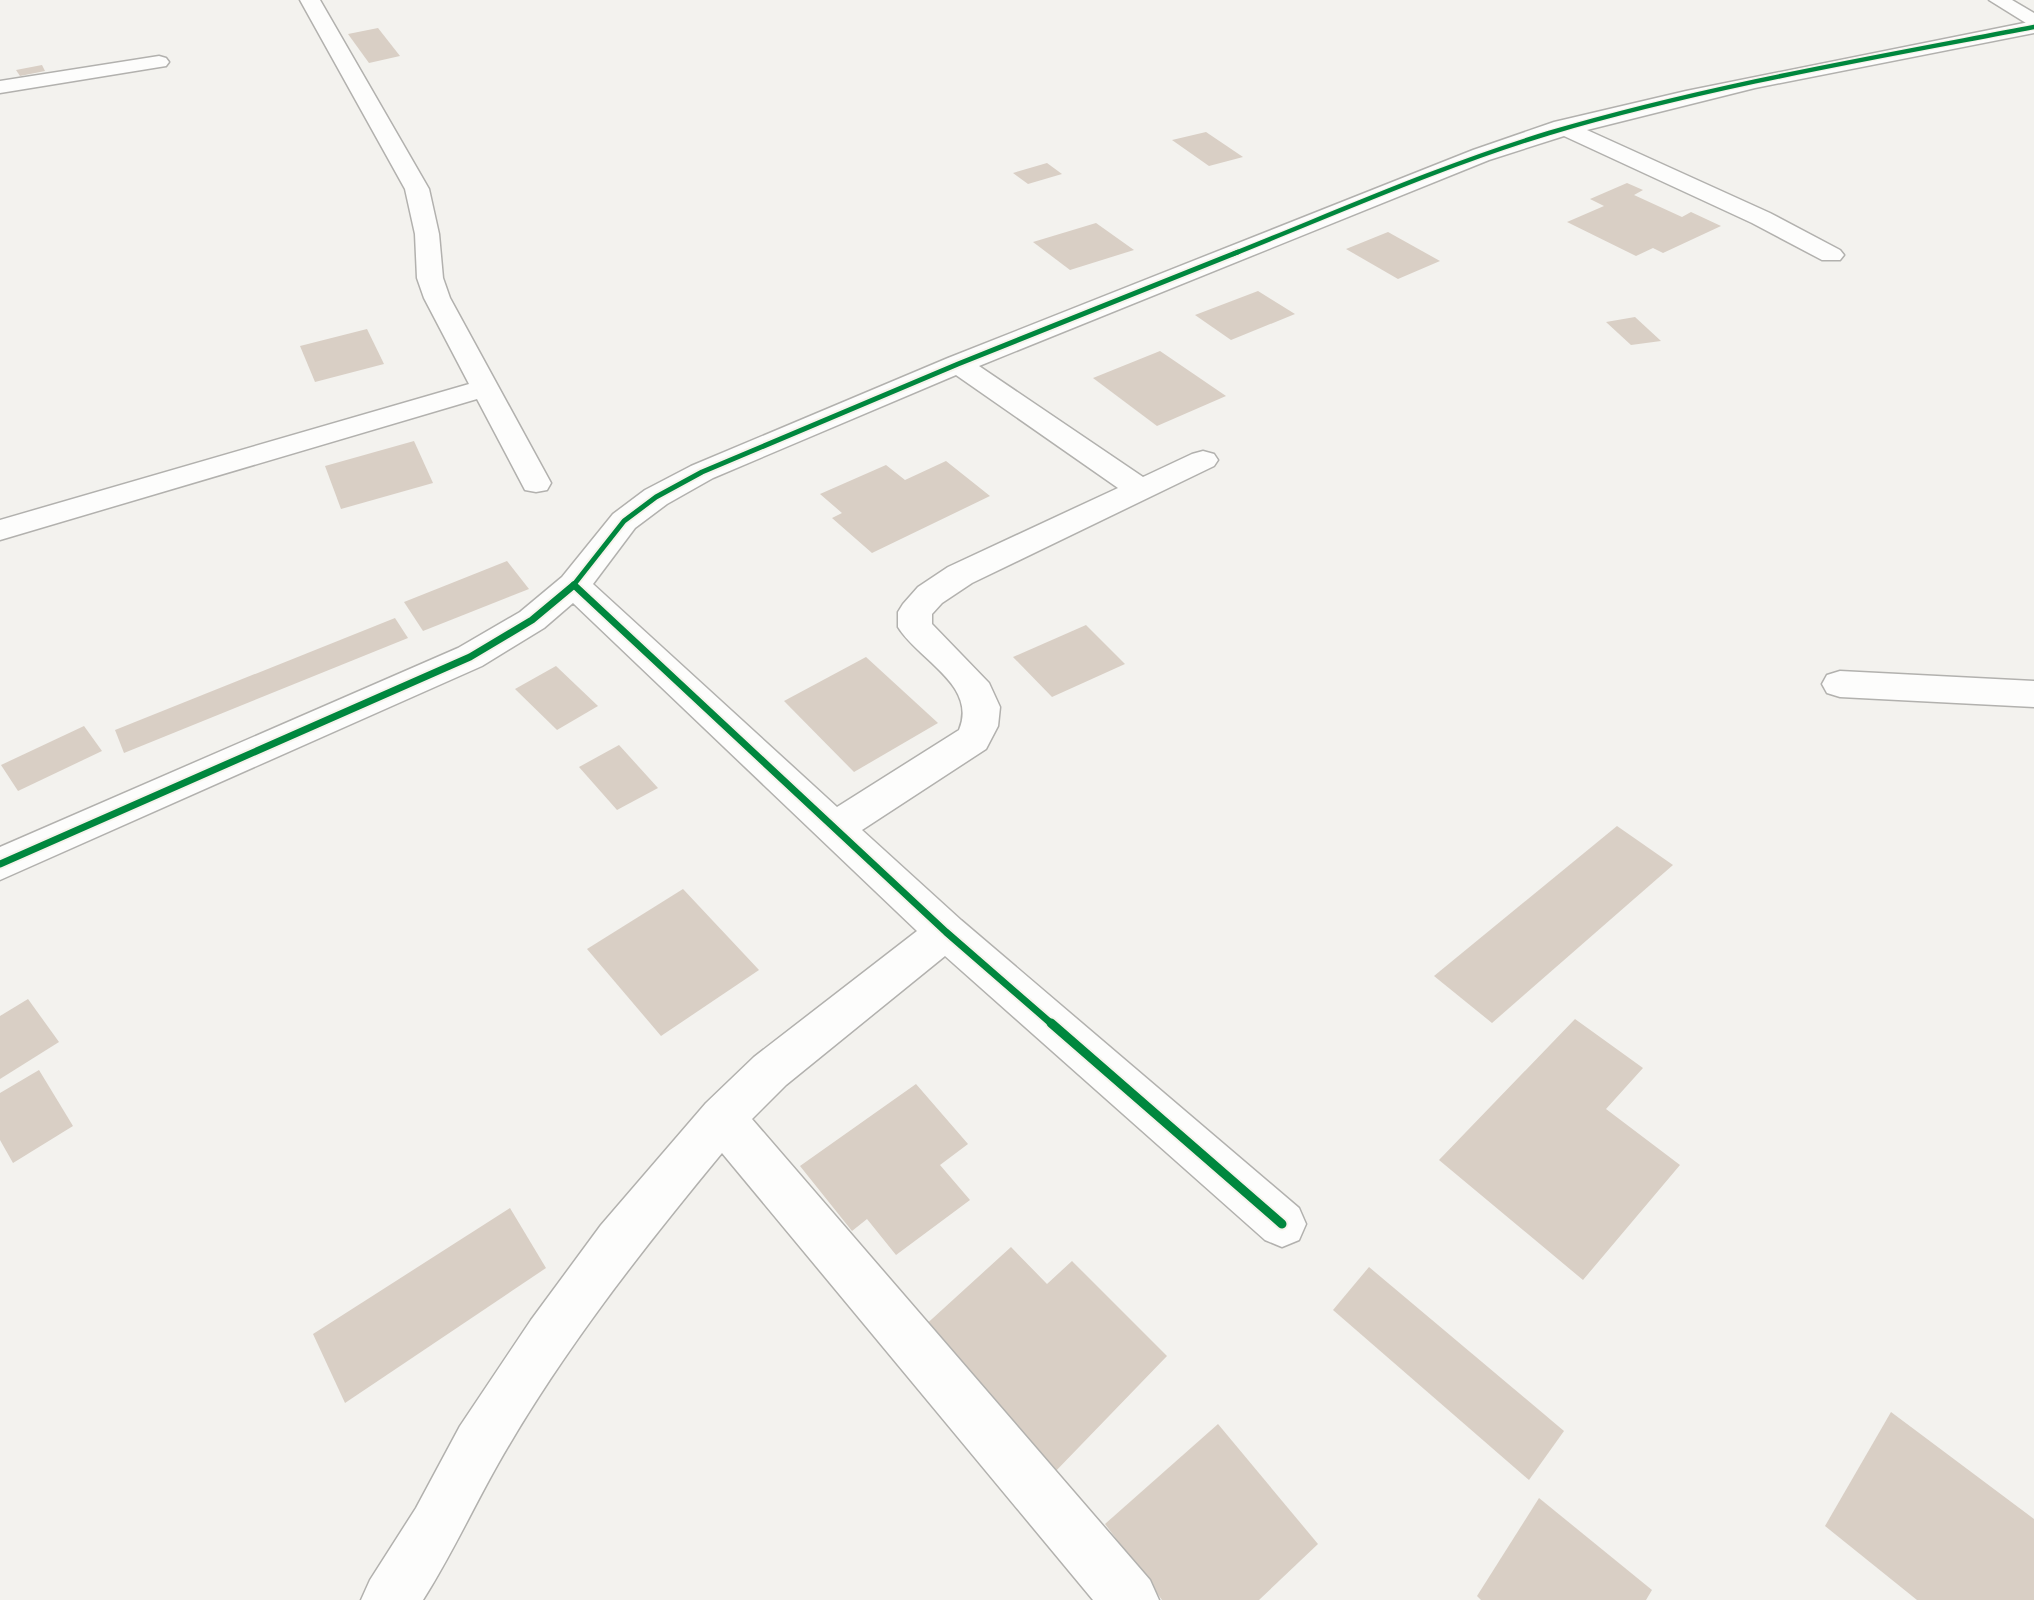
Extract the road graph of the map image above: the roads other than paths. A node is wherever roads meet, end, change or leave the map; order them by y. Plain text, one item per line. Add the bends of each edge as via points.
1 (310, 0) edge
2 (1999, 0) edge
3 (2034, 22) edge
4 (2034, 27) edge
5 (159, 62) dead end
6 (0, 87) edge
7 (1562, 127) junction
8 (1830, 255) dead end
9 (958, 364) junction
10 (485, 388) junction
11 (1203, 460) dead end
12 (536, 483) dead end
13 (1139, 488) junction
14 (0, 530) edge
15 (574, 585) junction
16 (1840, 684) dead end
17 (2034, 694) edge
18 (834, 828) junction
19 (0, 864) edge
20 (946, 932) junction
21 (722, 1118) junction
22 (1282, 1224) dead end
23 (390, 1600) edge
24 (1130, 1600) edge

1 - 10 street via 417,189 430,278
2 - 3 street
4 - 7 street via 1729,86
5 - 6 street
7 - 8 street via 1761,218
7 - 9 street via 1481,155
9 - 13 street
9 - 15 street via 702,472 656,497 624,521
10 - 12 street
10 - 14 street
11 - 13 street
13 - 18 street via 960,575 930,595 915,612 915,627 981,701 982,722 974,739
15 - 18 street
15 - 19 street via 532,620 470,657
16 - 17 street
18 - 20 street
20 - 21 street via 770,1071
20 - 22 street
21 - 23 street via 618,1242 549,1338 479,1445 436,1528
21 - 24 street

